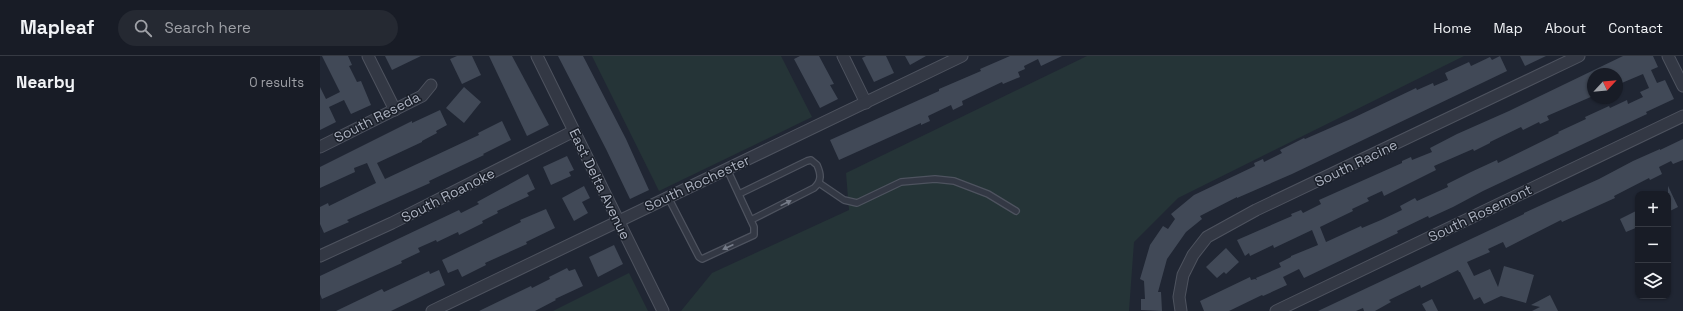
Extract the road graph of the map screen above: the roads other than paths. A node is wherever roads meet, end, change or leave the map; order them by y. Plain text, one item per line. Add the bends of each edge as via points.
1 (368, 56) edge
2 (537, 56) edge
3 (843, 56) edge
4 (1579, 56) edge
5 (1668, 56) edge
6 (956, 58) edge
7 (1559, 60) edge
8 (431, 85) dead end
9 (1683, 86) edge
10 (866, 103) junction
11 (395, 110) junction
12 (1683, 116) edge
13 (574, 131) junction
14 (320, 147) edge
15 (727, 169) junction
16 (819, 183) junction
17 (739, 194) junction
18 (668, 197) junction
19 (1016, 211) dead end
20 (751, 220) junction
21 (618, 221) junction
22 (320, 256) edge
23 (432, 311) edge
24 (663, 311) edge
25 (1181, 311) edge
26 (1276, 311) edge

1 - 11 street
2 - 13 street, East Delta Avenue
3 - 10 street
4 - 7 street, South Racine
5 - 9 street
6 - 10 street, South Rochester
7 - 25 street, South Racine via 1256,210 1207,237 1193,255 1183,275 1179,297
8 - 11 street, South Reseda via 422,96
10 - 15 street, South Rochester
11 - 14 street, South Reseda
12 - 26 street, South Rosemont
13 - 21 street, East Delta Avenue
13 - 22 street, South Roanoke via 392,223
15 - 17 lane
15 - 18 street, South Rochester
16 - 17 lane via 821,178 818,165 811,160
16 - 19 lane via 844,200 857,203 902,182 954,180 988,194
20 -> 16 lane via 795,199
17 - 20 lane
20 -> 18 lane via 754,235 702,259
18 - 21 street, South Rochester
21 - 23 street, South Rochester
21 - 24 street, East Delta Avenue

